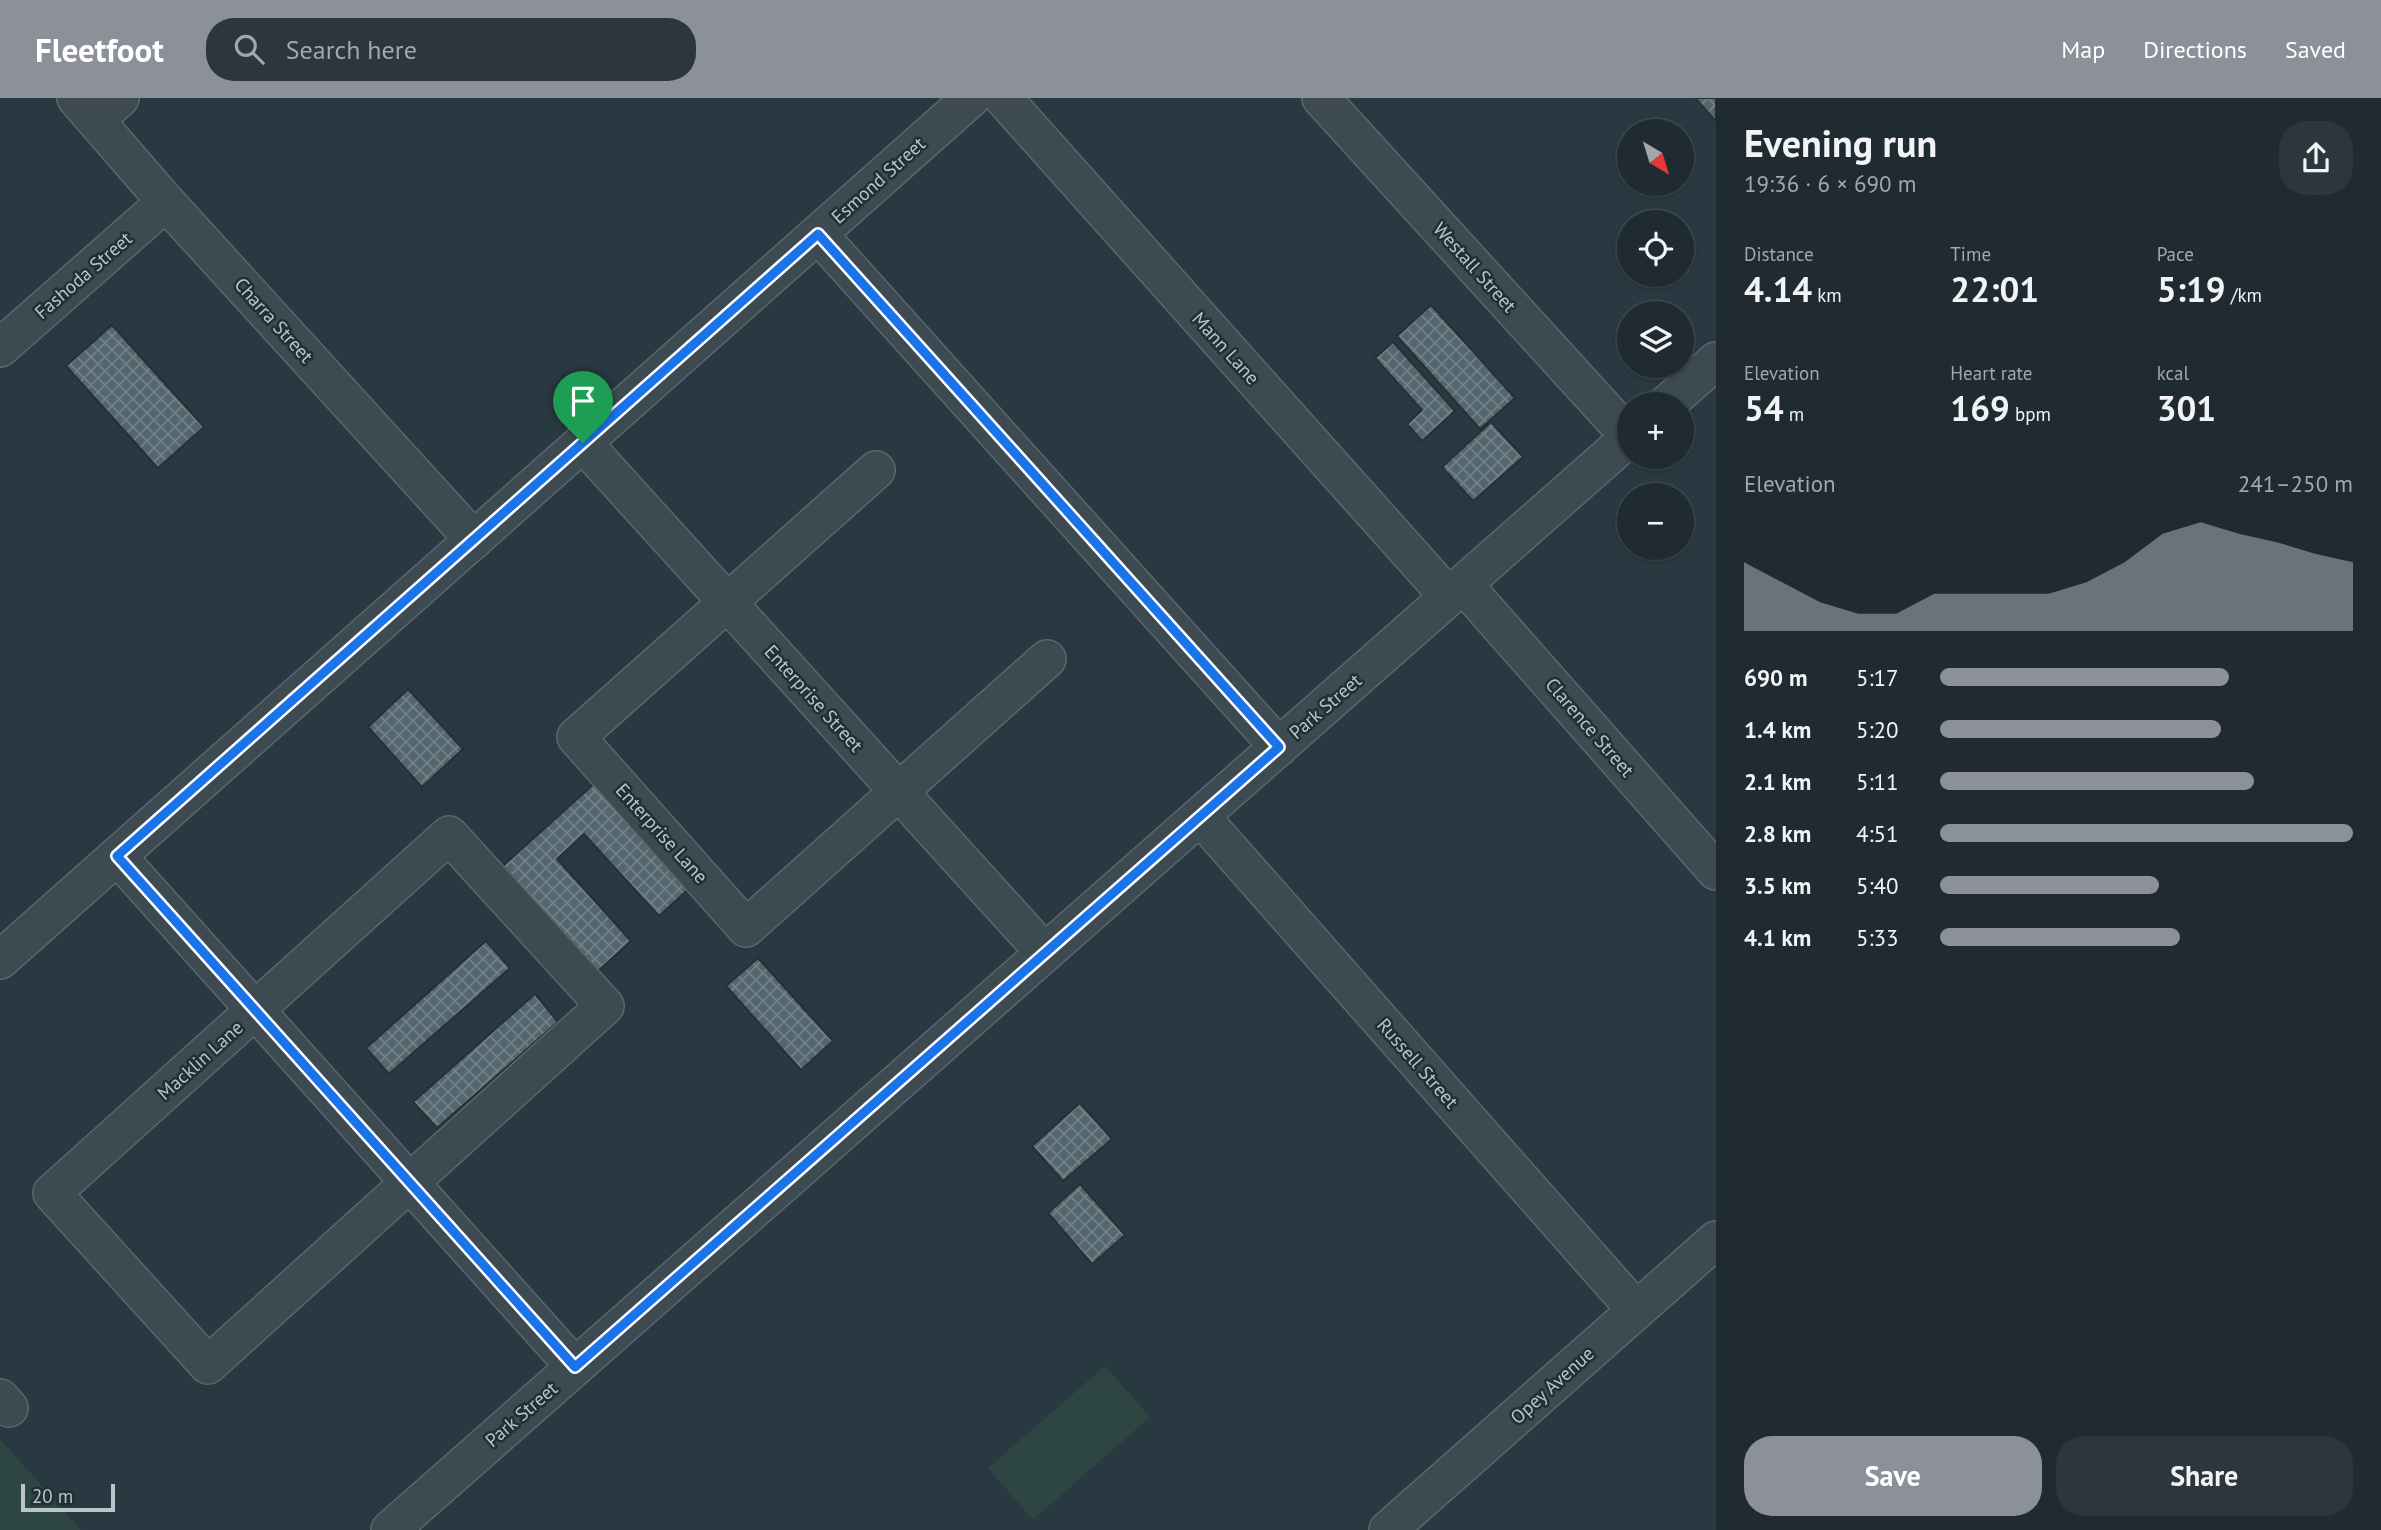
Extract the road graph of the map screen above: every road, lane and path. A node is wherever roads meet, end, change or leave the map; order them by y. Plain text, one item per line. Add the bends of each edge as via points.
1 (971, 98) edge
2 (1003, 98) edge
3 (1321, 98) edge
4 (97, 105) edge
5 (166, 202) junction
6 (818, 234) junction
7 (0, 348) edge
8 (1716, 361) edge
9 (1681, 392) edge
10 (1617, 424) edge
11 (583, 443) junction
12 (1617, 448) edge
13 (876, 470) dead end
14 (474, 540) junction
15 (1456, 590) junction
16 (727, 603) junction
17 (1047, 659) dead end
18 (1279, 747) junction
19 (899, 791) junction
20 (1200, 816) junction
21 (117, 856) junction
22 (1716, 871) edge
23 (1045, 953) junction
24 (0, 960) edge
25 (255, 1010) junction
26 (411, 1182) junction
27 (1716, 1240) edge
28 (1636, 1310) junction
29 (575, 1367) junction
30 (390, 1530) edge
31 (1388, 1530) edge

1 - 6 street, Esmond Street
2 - 15 street, Mann Lane
3 - 10 street, Westall Street
4 - 5 street, Charra Street
5 - 7 street, Fashoda Street
5 - 14 street, Charra Street
6 - 11 street, Esmond Street
6 - 18 street
8 - 9 street
11 - 14 street, Esmond Street
11 - 16 street, Enterprise Street
12 - 15 street, Park Street
13 - 16 street, Enterprise Lane
14 - 21 street, Esmond Street
15 - 18 street, Park Street
15 - 22 street, Clarence Street
16 - 19 street, Enterprise Street
16 - 19 street, Enterprise Lane via 576,737 746,928
17 - 19 street, Enterprise Lane
18 - 20 street, Park Street
19 - 23 street, Enterprise Street
20 - 23 street, Park Street
20 - 28 street, Russell Street
21 - 24 street, Esmond Street
21 - 25 street
23 - 29 street, Park Street
25 - 26 street
25 - 26 street, Macklin Lane via 449,835 605,1006
25 - 26 street, Macklin Lane via 52,1193 208,1365
26 - 29 street
27 - 28 street, Opey Avenue
28 - 31 street, Opey Avenue
29 - 30 street, Park Street

